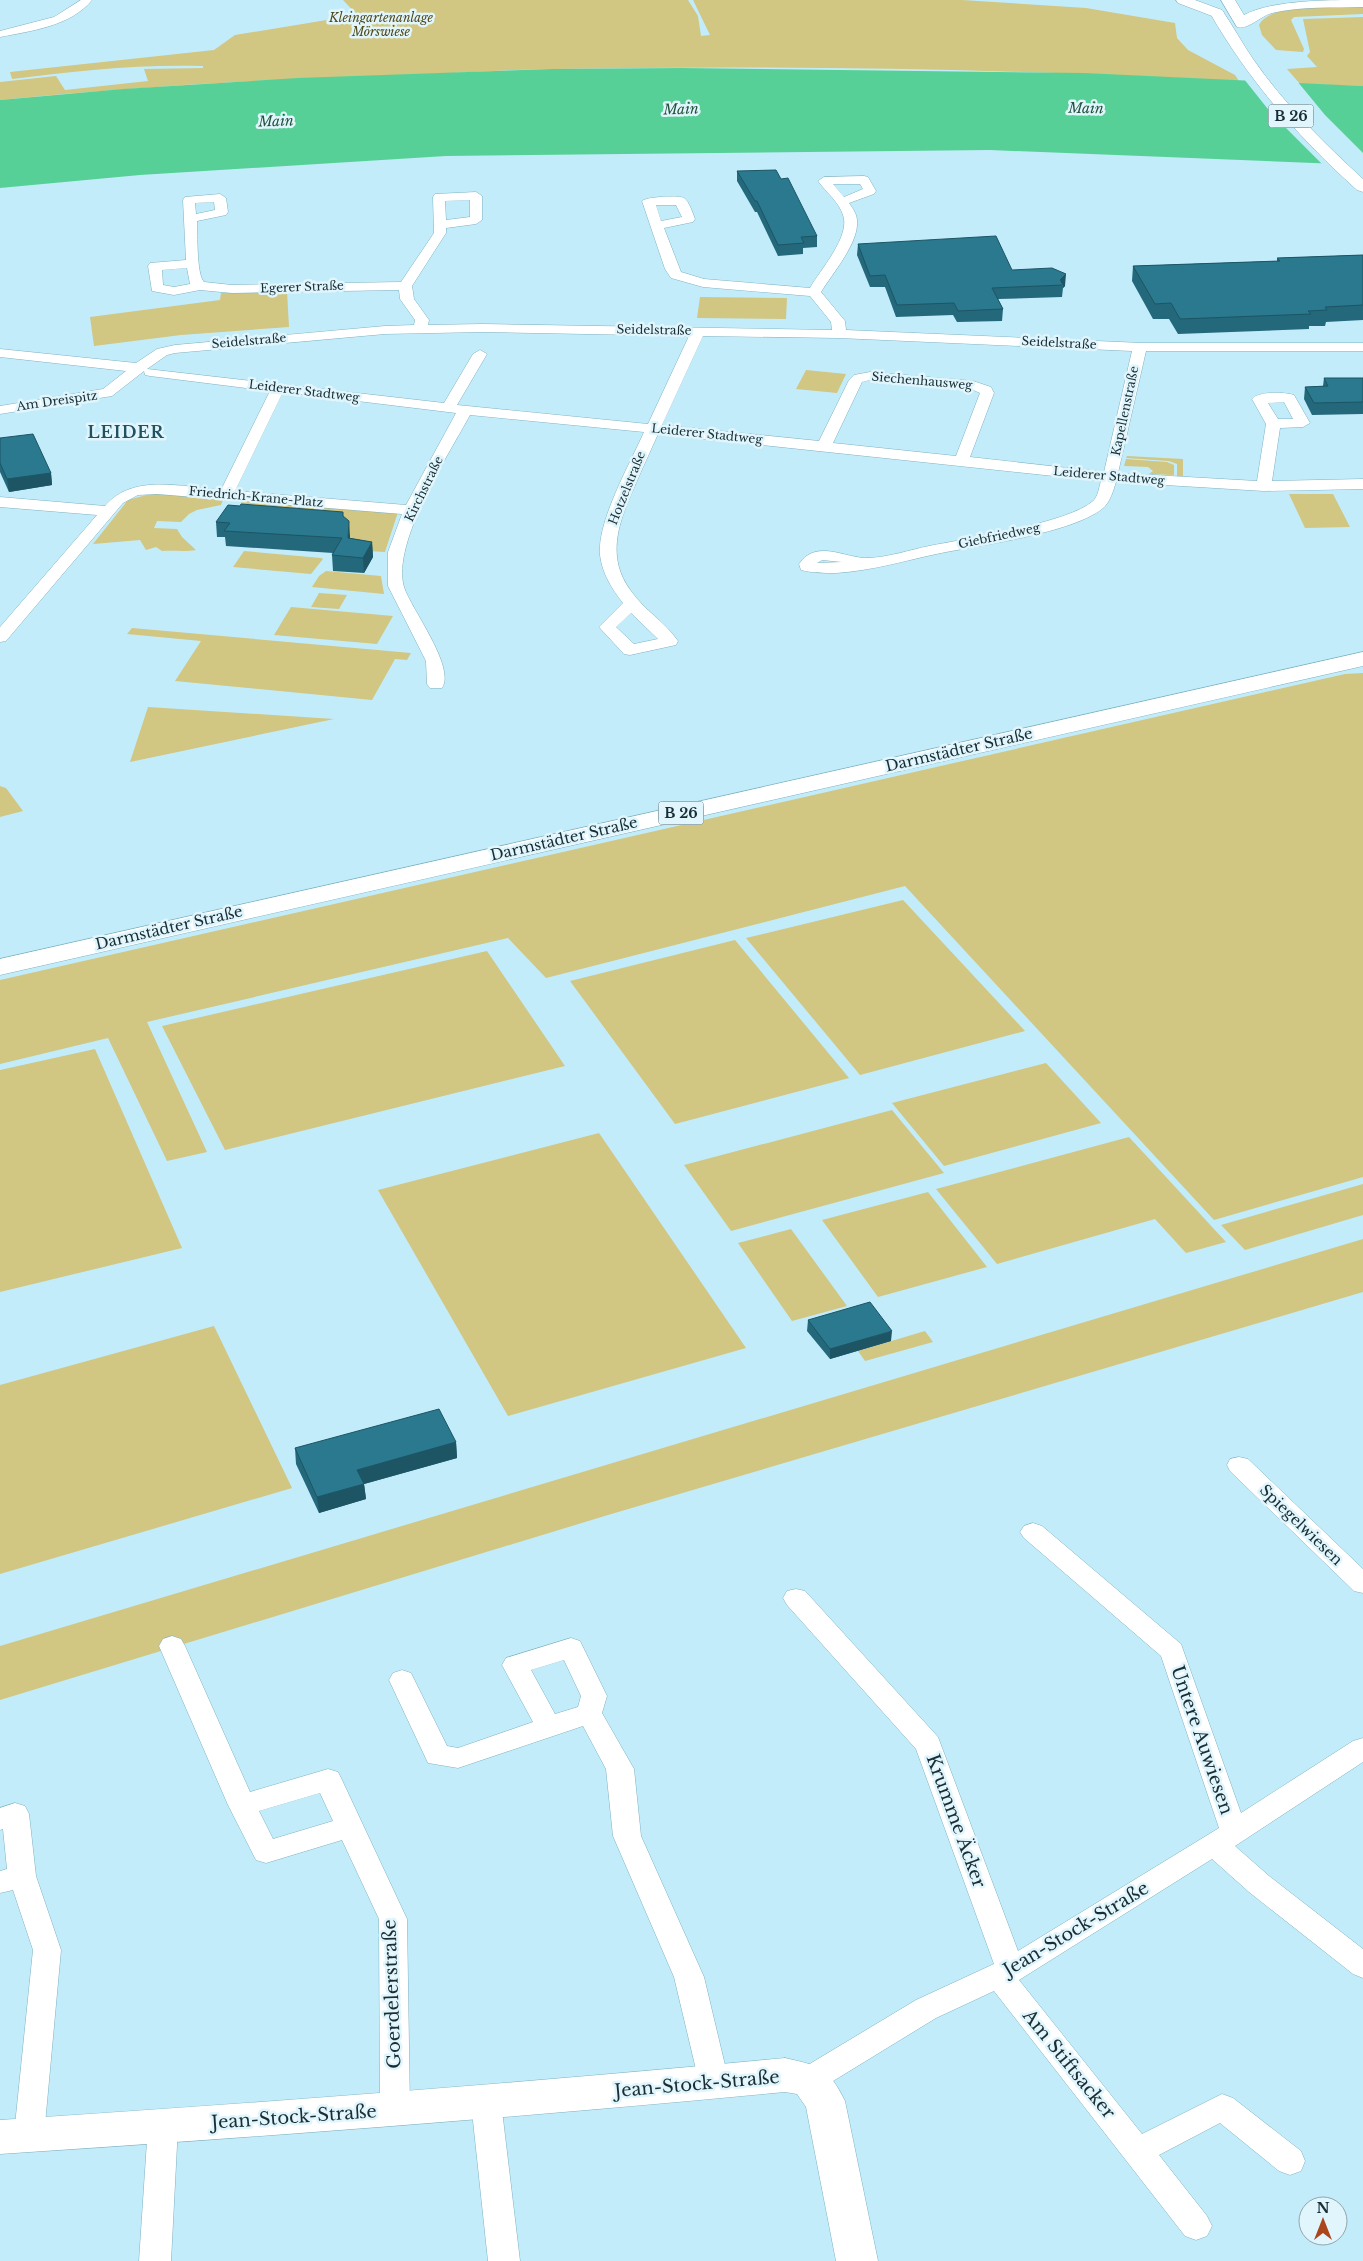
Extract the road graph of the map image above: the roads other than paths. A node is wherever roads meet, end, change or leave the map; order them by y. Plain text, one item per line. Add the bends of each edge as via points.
1 (87, 0) edge
2 (1183, 0) edge
3 (1228, 0) edge
4 (1265, 0) edge
5 (1363, 3) edge
6 (1317, 4) junction
7 (1214, 6) edge
8 (0, 34) edge
9 (1363, 187) edge
10 (841, 202) dead end
11 (190, 219) dead end
12 (441, 226) dead end
13 (657, 226) dead end
14 (192, 264) junction
15 (200, 286) junction
16 (405, 286) junction
17 (814, 292) junction
18 (420, 329) junction
19 (698, 331) junction
20 (839, 334) junction
21 (1363, 342) edge
22 (1142, 346) junction
23 (1178, 347) junction
24 (1363, 347) edge
25 (0, 354) edge
26 (480, 354) dead end
27 (141, 370) junction
28 (278, 388) junction
29 (448, 408) junction
30 (0, 410) edge
31 (465, 410) junction
32 (1273, 424) dead end
33 (652, 428) junction
34 (824, 446) junction
35 (962, 460) junction
36 (1110, 477) junction
37 (1363, 484) edge
38 (1264, 486) junction
39 (226, 494) junction
40 (0, 502) edge
41 (411, 510) junction
42 (108, 511) junction
43 (866, 563) dead end
44 (632, 603) dead end
45 (0, 637) edge
46 (1363, 660) edge
47 (436, 684) dead end
48 (0, 967) edge
49 (1238, 1466) dead end
50 (1032, 1532) dead end
51 (1363, 1584) edge
52 (796, 1598) dead end
53 (172, 1646) dead end
54 (402, 1680) dead end
55 (589, 1713) junction
56 (549, 1727) junction
57 (1363, 1748) edge
58 (242, 1805) junction
59 (0, 1819) edge
60 (350, 1826) junction
61 (1224, 1838) junction
62 (11, 1879) edge
63 (1363, 1966) edge
64 (1005, 1973) junction
65 (809, 2080) junction
66 (714, 2082) junction
67 (486, 2102) junction
68 (395, 2110) junction
69 (163, 2126) junction
70 (15, 2136) edge
71 (1139, 2152) junction
72 (1290, 2161) dead end
73 (1196, 2226) dead end
74 (155, 2261) edge
75 (504, 2261) edge
76 (857, 2261) edge

1 - 8 street via 50,21
2 - 7 main road
3 - 6 main road via 1246,30 1250,16 1267,10
4 - 6 main road
5 - 6 main road
7 - 9 main road, B 26 via 1230,36 1278,102 1310,138
10 - 17 street via 851,218 851,228
11 - 14 street
12 - 16 street via 430,251
13 - 17 street via 672,269 682,278 703,283
14 - 15 street via 195,282
14 - 15 street, Egerer Straße via 155,266 156,288 174,291
15 - 16 street, Egerer Straße via 232,289
16 - 18 street via 407,299 422,320
17 - 20 street via 838,321
18 - 19 street, Seidelstraße
18 - 27 street, Seidelstraße via 192,347 162,352
19 - 20 street, Seidelstraße
19 - 33 street, Hotzelstraße
20 - 22 street, Seidelstraße
21 - 23 street, Seidelstraße
22 - 23 street, Seidelstraße
22 - 36 street, Kapellenstraße via 1137,353
23 - 24 street, Seidelstraße
25 - 27 street, Leiderer Stadtweg
26 - 29 street
27 - 28 street, Leiderer Stadtweg
27 - 30 street, Am Dreispitz via 98,396
28 - 29 street, Leiderer Stadtweg
28 - 39 street
29 - 31 street, Leiderer Stadtweg
31 - 33 street, Leiderer Stadtweg
31 - 41 street, Kirchstraße
32 - 38 street
33 - 34 street, Leiderer Stadtweg
33 - 44 street, Hotzelstraße via 609,535 608,556 614,577
34 - 35 street, Leiderer Stadtweg
34 - 35 street, Siechenhausweg via 859,378 870,376 973,385 982,387 987,393
35 - 36 street, Leiderer Stadtweg
36 - 38 street, Leiderer Stadtweg
36 - 43 street, Giebfriedweg via 1098,505 1077,516 1040,528
37 - 38 street, Leiderer Stadtweg
39 - 41 street, Friedrich-Krane-Platz
39 - 42 street, Friedrich-Krane-Platz via 157,489 134,491 118,500
40 - 42 street
41 - 47 street, Kirchstraße via 396,552 396,586 434,661
42 - 45 street, Friedrich-Krane-Platz
46 - 48 main road, Darmstädter Straße / B 26
49 - 51 street, Spiegelwiesen
50 - 61 street, Untere Auwiesen via 1172,1651
52 - 64 street, Krumme Äcker via 928,1744
53 - 58 street
54 - 56 street via 438,1756 458,1758
55 - 56 street
55 - 56 street via 594,1696 571,1648 515,1665
55 - 66 street via 620,1769 627,1836 689,1977
57 - 61 street, Jean-Stock-Straße
58 - 60 street, Goerdelerstraße via 328,1780
58 - 60 street via 266,1852
59 - 62 street via 15,1814
60 - 68 street, Goerdelerstraße via 393,1919
61 - 63 street via 1259,1884
61 - 64 street, Jean-Stock-Straße
62 - 70 street via 47,1950
64 - 65 street, Jean-Stock-Straße via 926,2009
64 - 71 street, Am Stiftsacker via 1046,2039
65 - 66 main road, Jean-Stock-Straße via 785,2075
65 - 76 main road via 825,2101
66 - 67 main road, Jean-Stock-Straße
67 - 68 main road, Jean-Stock-Straße
67 - 75 street
68 - 69 main road, Jean-Stock-Straße
69 - 70 main road, Jean-Stock-Straße
69 - 74 street
71 - 72 street via 1222,2108
71 - 73 street, Am Stiftsacker

